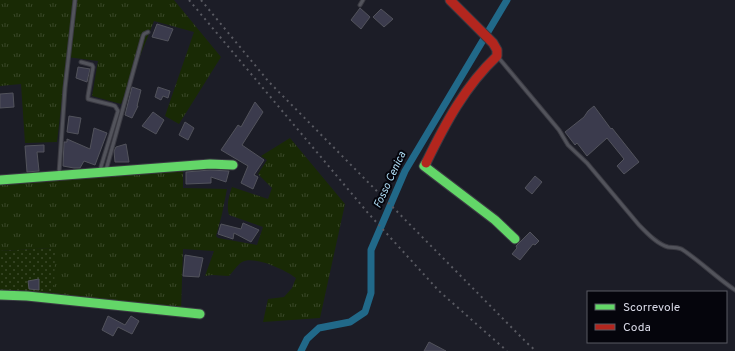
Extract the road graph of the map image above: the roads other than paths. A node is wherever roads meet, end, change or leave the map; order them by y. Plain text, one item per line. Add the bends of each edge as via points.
1 (75, 0) edge
2 (363, 0) edge
3 (450, 0) edge
4 (360, 5) dead end
5 (148, 32) dead end
6 (497, 56) junction
7 (81, 62) dead end
8 (233, 165) dead end
9 (102, 172) junction
10 (59, 175) junction
11 (0, 180) edge
12 (515, 239) dead end
13 (735, 290) edge
14 (0, 295) edge
15 (200, 314) dead end

1 - 10 lane
2 - 4 lane
3 - 6 street via 493,44
5 - 9 lane via 143,36
6 - 12 street via 485,66 468,89 424,166 495,220
6 - 13 lane via 559,130 568,145 587,163 646,232 663,244 682,249
7 - 9 lane via 92,65 93,68 88,99 112,104 118,111
8 - 9 street via 210,164
9 - 10 street
10 - 11 street
14 - 15 street

